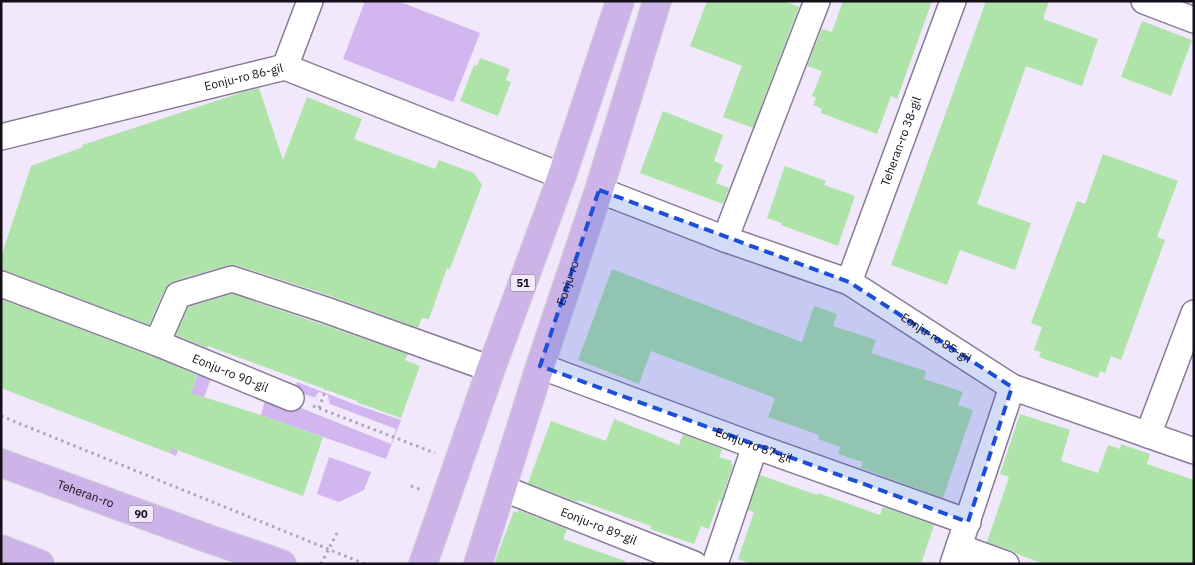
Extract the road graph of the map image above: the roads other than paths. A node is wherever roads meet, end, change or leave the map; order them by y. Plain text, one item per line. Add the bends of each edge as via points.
1 (310, 1) edge
2 (620, 1) edge
3 (657, 1) edge
4 (817, 1) edge
5 (952, 1) edge
6 (1144, 1) edge
7 (1194, 20) edge
8 (285, 67) junction
9 (1, 137) edge
10 (562, 176) junction
11 (599, 190) junction
12 (725, 239) junction
13 (850, 282) junction
14 (1, 284) edge
15 (1194, 314) edge
16 (157, 343) junction
17 (540, 366) junction
18 (491, 369) junction
19 (1012, 387) junction
20 (291, 398) road end
21 (1148, 435) junction
22 (755, 446) junction
23 (1194, 451) edge
24 (1, 463) edge
25 (502, 488) junction
26 (968, 522) junction
27 (1, 549) edge
28 (956, 556) edge
29 (40, 564) edge
30 (282, 564) edge
31 (423, 564) edge
32 (478, 564) edge
33 (694, 564) edge
34 (715, 564) edge
35 (1006, 564) edge

1 - 8 street
2 - 10 main road, 51
3 - 11 main road, Eonju-ro
4 - 12 street
5 - 13 street, Teheran-ro 38-gil
6 - 7 street
8 - 9 street, Eonju-ro 86-gil
8 - 10 street, Eonju-ro 86-gil
10 - 18 main road, 51
11 - 12 street, Eonju-ro 85-gil
11 - 17 main road, Eonju-ro
12 - 13 street, Eonju-ro 85-gil
13 - 19 street, Eonju-ro 85-gil
14 - 16 street, Eonju-ro 90-gil
15 - 21 street
16 - 18 street via 178,295 232,279
16 - 20 street, Eonju-ro 90-gil
17 - 22 street, Eonju-ro 87-gil
17 - 25 main road, Eonju-ro
18 - 31 main road, 51
19 - 21 street, Eonju-ro 85-gil
19 - 26 street
21 - 23 street, Eonju-ro 85-gil
22 - 26 street, Eonju-ro 87-gil
22 - 34 street
24 - 30 main road, Teheran-ro / 90
25 - 32 main road, Eonju-ro
25 - 33 street, Eonju-ro 89-gil
26 - 28 street
27 - 29 main road
28 - 35 street

